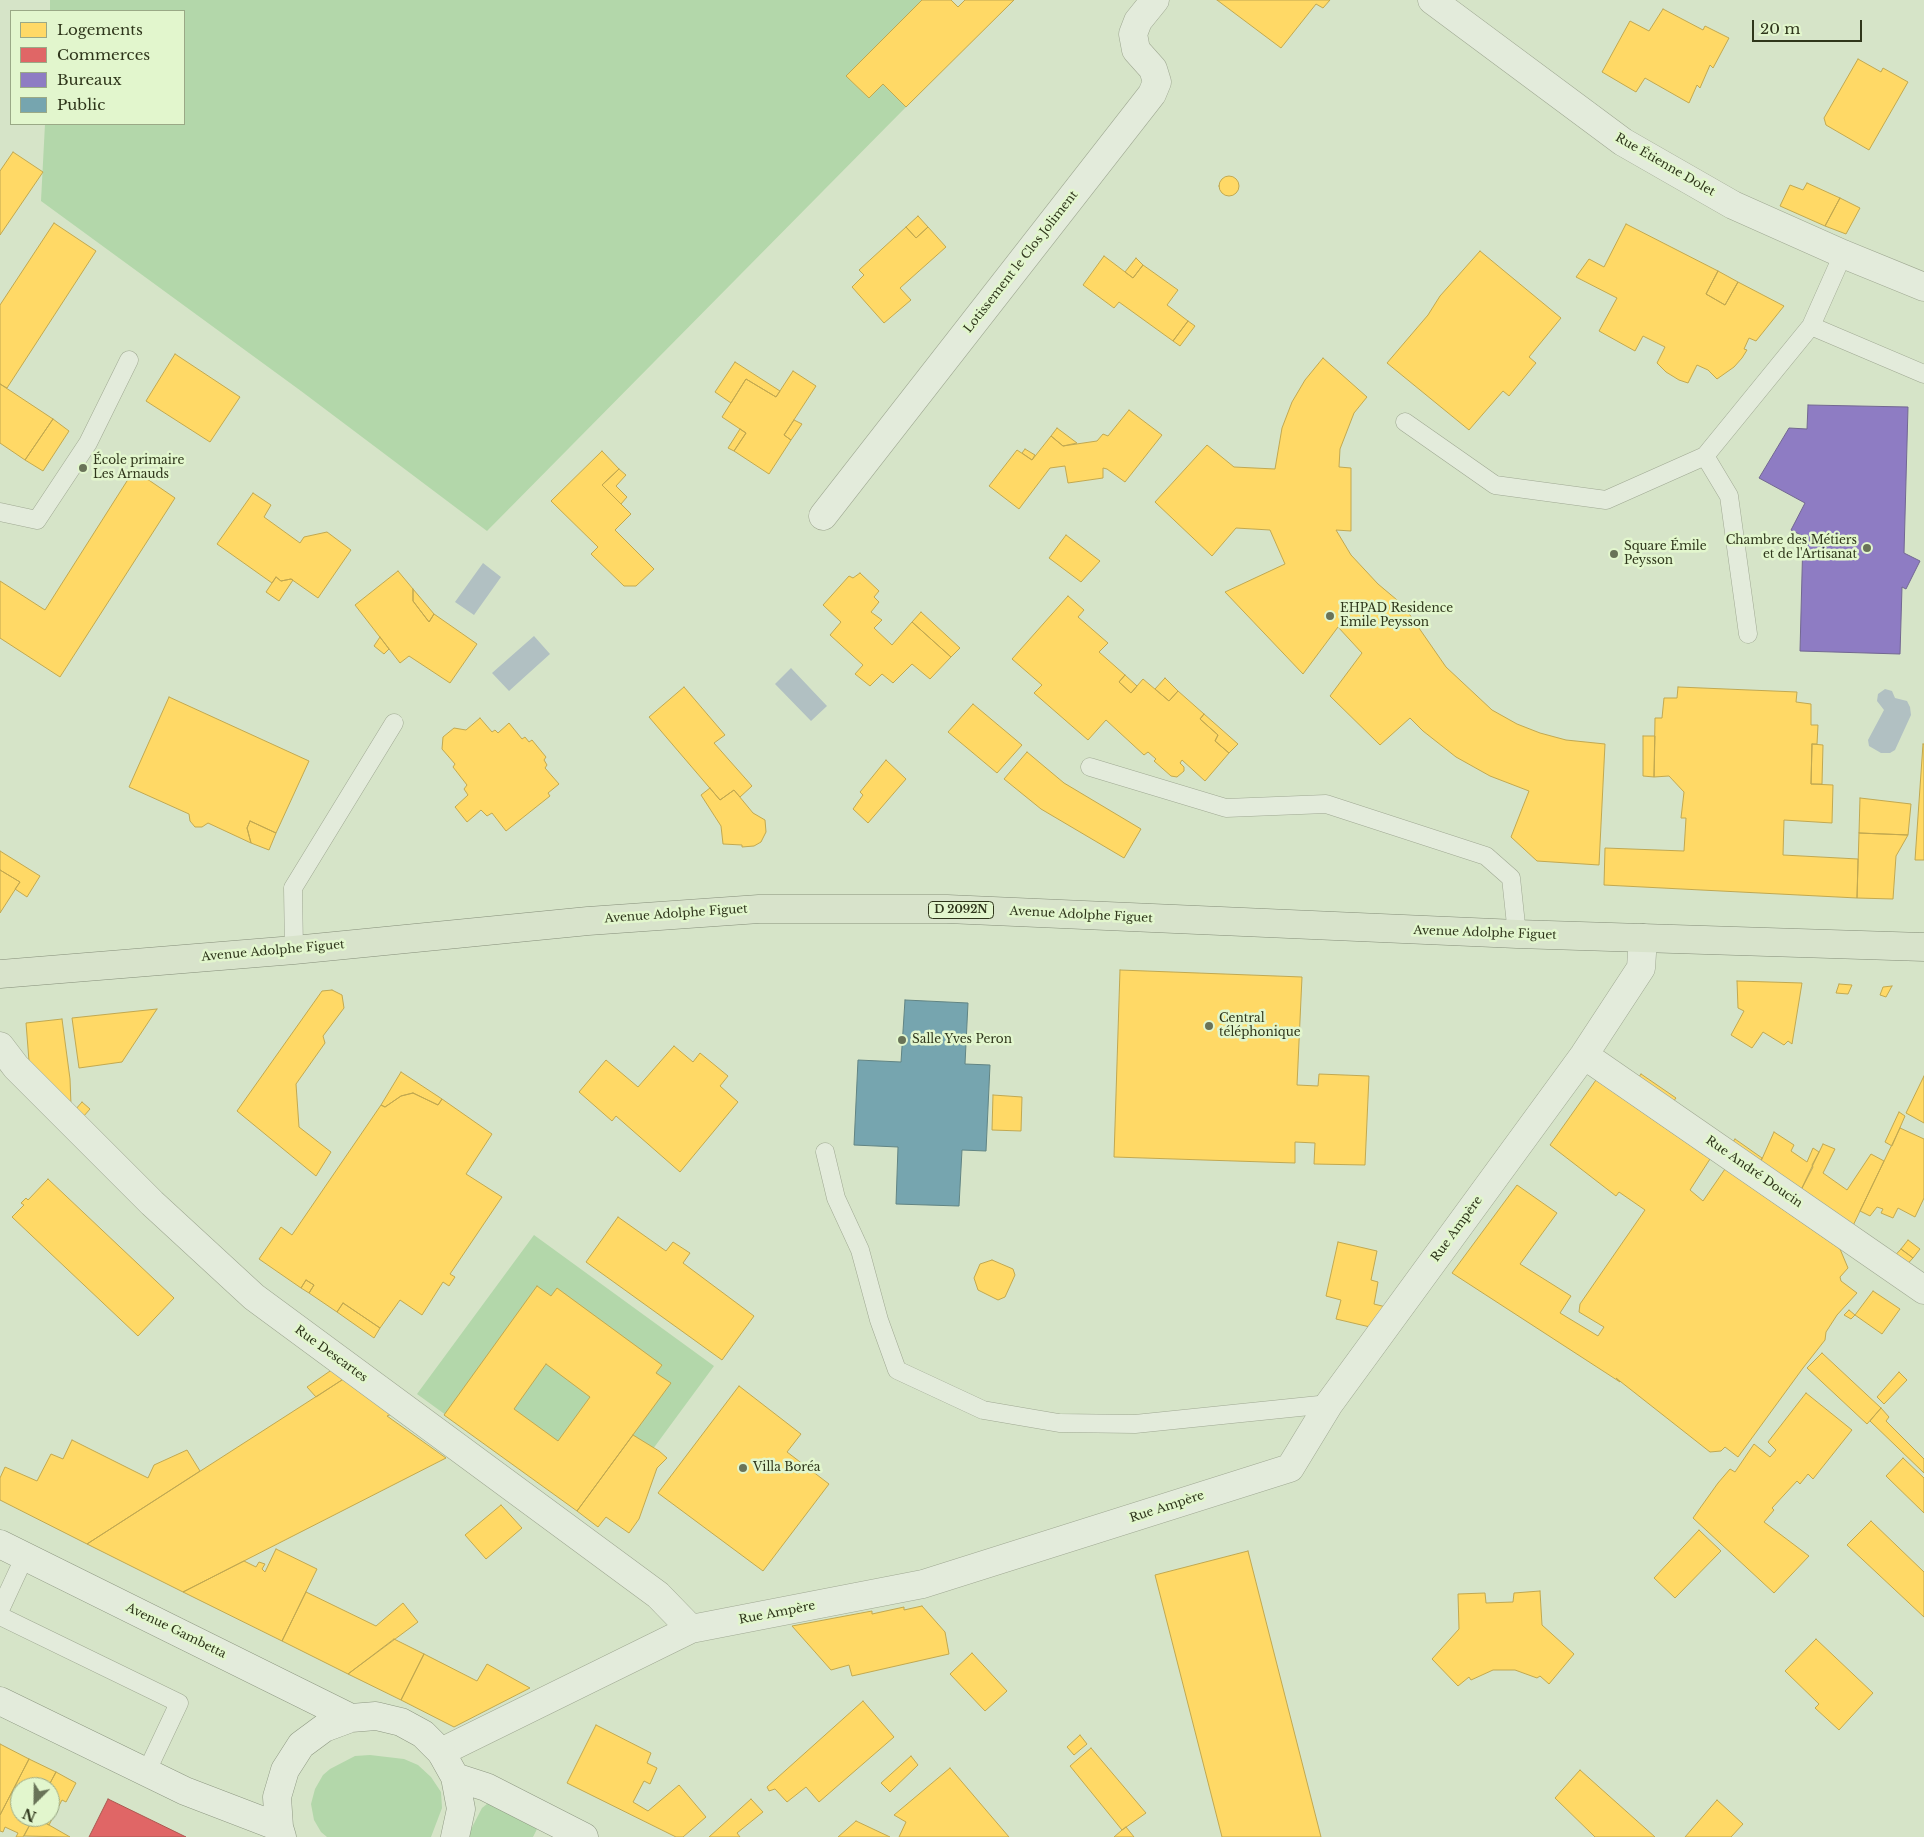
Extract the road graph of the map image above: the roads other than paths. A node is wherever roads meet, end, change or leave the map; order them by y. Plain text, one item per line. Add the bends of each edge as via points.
1 (1154, 0) edge
2 (1432, 0) edge
3 (1843, 254) junction
4 (1924, 287) edge
5 (1811, 326) junction
6 (129, 360) dead end
7 (1924, 374) edge
8 (1405, 422) dead end
9 (1705, 456) junction
10 (0, 512) edge
11 (823, 516) dead end
12 (1748, 634) dead end
13 (394, 723) dead end
14 (1090, 767) dead end
15 (1517, 934) junction
16 (1643, 938) junction
17 (1924, 947) edge
18 (294, 950) junction
19 (0, 974) edge
20 (0, 1046) edge
21 (1584, 1055) junction
22 (825, 1152) dead end
23 (1924, 1290) edge
24 (1329, 1404) junction
25 (0, 1544) edge
26 (25, 1556) junction
27 (0, 1610) edge
28 (0, 1616) edge
29 (691, 1629) junction
30 (0, 1701) edge
31 (351, 1718) junction
32 (441, 1752) junction
33 (146, 1773) junction
34 (455, 1777) junction
35 (280, 1832) edge
36 (579, 1836) edge
37 (455, 1837) edge

1 - 11 street, Lotissement le Clos Joliment via 1132,34 1136,50 1153,70 1157,82 1152,94
2 - 3 street, Rue Étienne Dolet via 1623,142 1734,205
3 - 4 street, Rue Étienne Dolet
3 - 5 lane
5 - 7 lane
5 - 9 lane
6 - 10 lane via 88,443 36,520
8 - 9 lane via 1495,485 1606,500
9 - 12 lane via 1729,496
13 - 18 lane via 293,888
14 - 15 lane via 1226,808 1326,804 1486,856 1512,878
15 - 16 main road, Avenue Adolphe Figuet / D 2092N
15 - 18 main road, Avenue Adolphe Figuet / D 2092N via 947,909 759,908
16 - 17 main road, Avenue Adolphe Figuet / D 2092N
16 - 21 street, Rue Ampère via 1641,968
18 - 19 main road, Avenue Adolphe Figuet / D 2092N
20 - 29 street, Rue Descartes via 16,1067 152,1203 254,1297 658,1595
21 - 23 street, Rue André Doucin
21 - 24 street, Rue Ampère
22 - 24 lane via 836,1198 860,1250 897,1370 984,1410 1059,1423 1135,1424
24 - 29 street, Rue Ampère via 1290,1468 923,1584
25 - 26 street, Avenue Gambetta
26 - 27 lane
26 - 31 street, Avenue Gambetta
28 - 33 lane via 179,1703
29 - 32 street, Rue Ampère
30 - 33 street
31 - 32 street via 376,1716 401,1722 423,1734
31 - 35 street via 324,1728 301,1745 285,1770 277,1797
32 - 34 street
33 - 35 street
34 - 36 street via 486,1787
34 - 37 street via 461,1809

